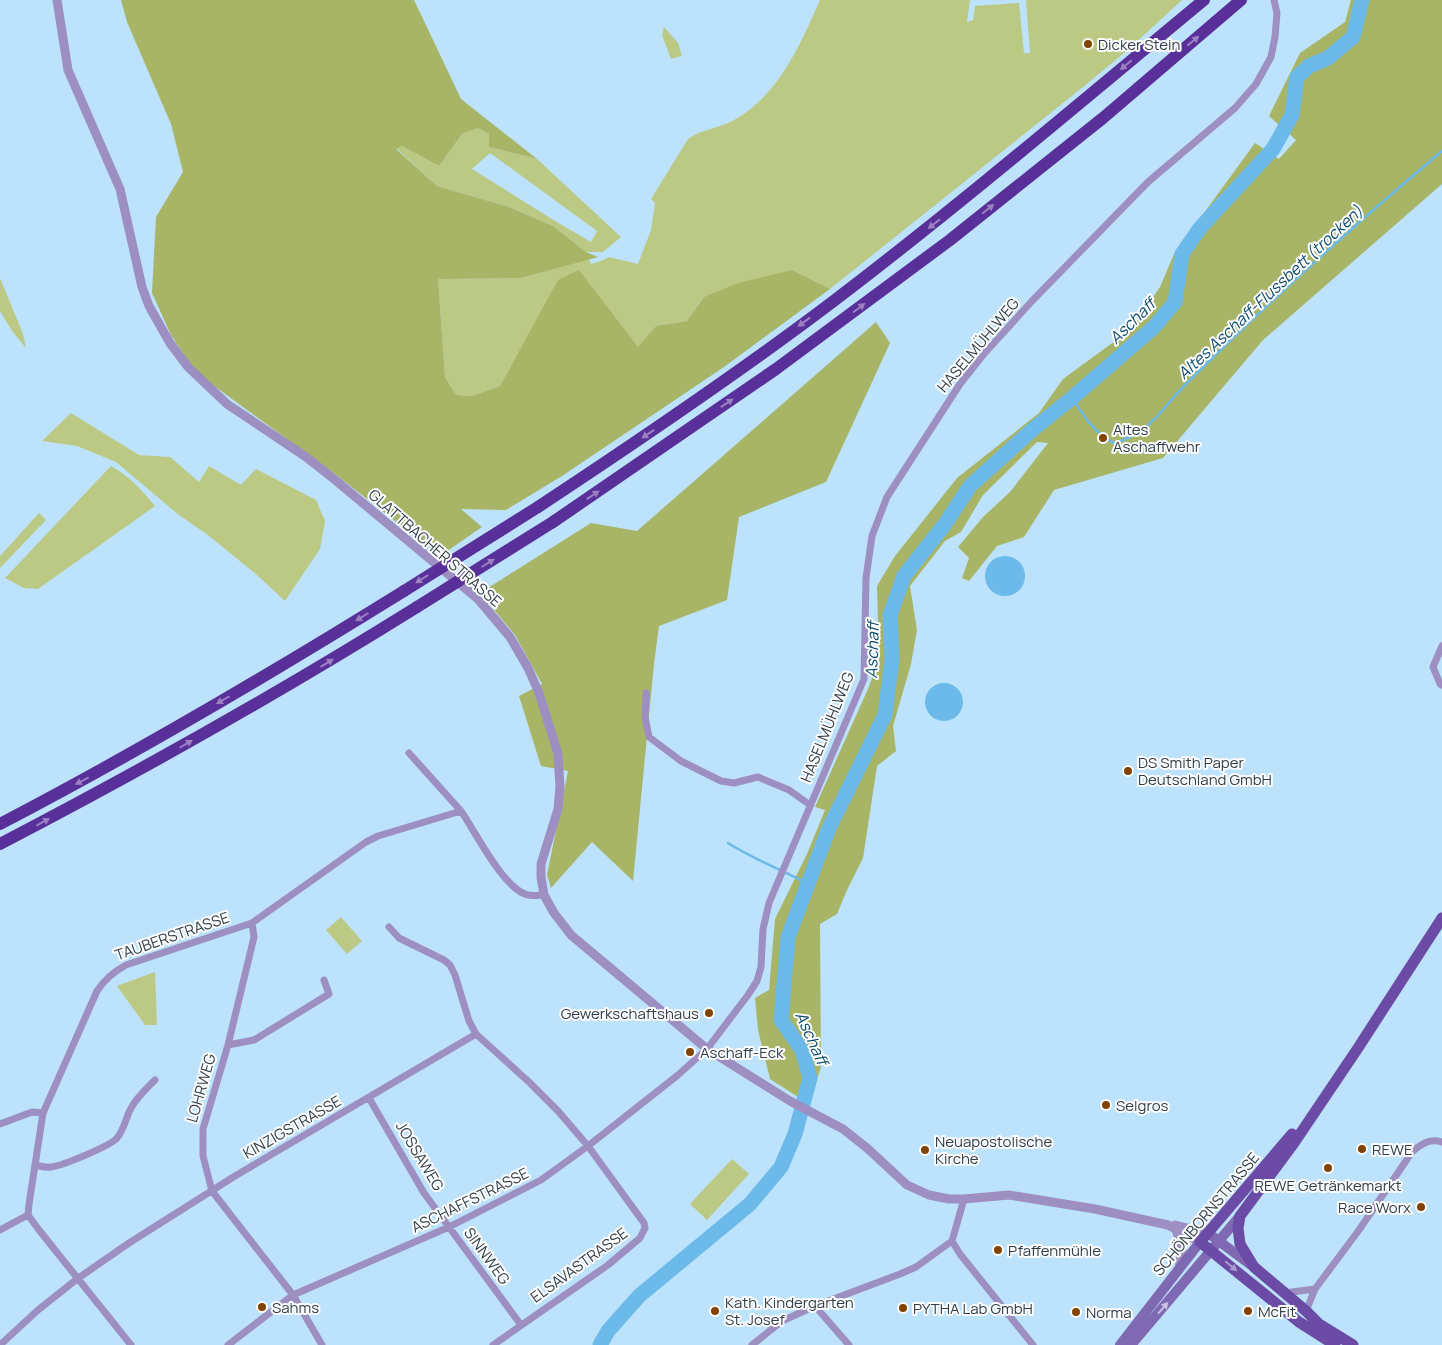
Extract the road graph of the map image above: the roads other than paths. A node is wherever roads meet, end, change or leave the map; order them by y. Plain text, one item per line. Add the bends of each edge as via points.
1 (57, 0) edge
2 (1204, 0) edge
3 (1241, 0) edge
4 (1274, 0) edge
5 (1442, 646) edge
6 (1442, 685) edge
7 (646, 693) dead end
8 (409, 753) dead end
9 (810, 805) junction
10 (461, 810) junction
11 (0, 824) edge
12 (0, 844) edge
13 (544, 896) junction
14 (1442, 918) edge
15 (252, 923) junction
16 (389, 927) dead end
17 (324, 980) dead end
18 (476, 1034) junction
19 (228, 1045) junction
20 (707, 1049) junction
21 (155, 1080) dead end
22 (369, 1098) junction
23 (1320, 1106) junction
24 (43, 1113) junction
25 (0, 1124) edge
26 (1442, 1142) edge
27 (588, 1146) junction
28 (35, 1165) junction
29 (212, 1191) junction
30 (964, 1199) junction
31 (28, 1214) junction
32 (1240, 1216) junction
33 (449, 1227) junction
34 (1172, 1227) junction
35 (0, 1230) edge
36 (1204, 1238) junction
37 (952, 1241) junction
38 (1220, 1241) junction
39 (1212, 1251) junction
40 (1254, 1267) junction
41 (1179, 1269) junction
42 (77, 1279) junction
43 (1315, 1288) junction
44 (1284, 1293) junction
45 (293, 1295) junction
46 (815, 1306) junction
47 (1306, 1311) junction
48 (521, 1325) junction
49 (0, 1345) edge
50 (131, 1345) edge
51 (228, 1345) edge
52 (322, 1345) edge
53 (493, 1345) edge
54 (752, 1345) edge
55 (848, 1345) edge
56 (1033, 1345) edge
57 (1120, 1345) edge
58 (1131, 1345) edge
59 (1335, 1345) edge
60 (1353, 1345) edge

1 - 13 street, GLATTBACHER STRASSE via 68,70 120,189 142,287 170,343 188,367 227,404 306,457 478,599 510,637 528,668 558,754 558,809 541,864
2 -> 11 highway, bridge via 936,222 833,302 688,407 538,508 314,647 99,772
12 -> 3 highway, bridge via 126,778 327,663 553,522 776,369 950,240 1103,118
4 - 9 street, HASELMÜHLWEG via 1277,13 1271,56 1256,84 1235,108 1148,182 983,355 960,384 887,497 872,536 866,578 864,679
5 - 6 street via 1433,667
7 - 9 street, HASELMÜHLWEG via 645,717 649,737 681,761 721,781 734,783 758,777 788,790
8 - 10 street
9 - 20 street, HASELMÜHLWEG via 765,915 762,966 757,981
10 - 13 street via 505,878 517,890
10 - 15 street, TAUBERSTRASSE via 366,842
13 - 20 street, GLATTBACHER STRASSE via 576,940
14 - 23 main road, SCHÖNBORNSTRASSE
15 - 19 street, LOHRWEG via 254,937
15 - 24 street, TAUBERSTRASSE via 126,965 104,980
16 - 18 street via 399,938 450,966
17 - 19 street via 329,994 254,1040
18 - 22 street, KINZIGSTRASSE
18 - 27 street via 530,1082
19 - 29 street, LOHRWEG via 203,1129 203,1156
20 - 27 street, ASCHAFFSTRASSE
20 - 30 street, GLATTBACHER STRASSE via 790,1101 843,1129 907,1185 929,1195
21 - 28 street via 130,1109 117,1138 110,1143 69,1162 51,1167
22 - 29 street, KINZIGSTRASSE
22 - 33 street, JOSSAWEG via 424,1193
23 - 32 main road, SCHÖNBORNSTRASSE
23 - 36 main road, SCHÖNBORNSTRASSE
24 - 25 street via 32,1112
24 - 28 street, TAUBERSTRASSE
26 - 43 street via 1427,1141 1412,1152
27 - 33 street, ASCHAFFSTRASSE via 541,1180
27 - 48 street, ELSAVASTRASSE via 638,1213 645,1228 640,1238 608,1265
28 - 31 street, TAUBERSTRASSE
29 - 42 street, KINZIGSTRASSE
29 - 45 street, LOHRWEG
30 - 34 street, GLATTBACHER STRASSE via 1009,1195 1094,1209
30 - 37 street
31 - 35 street
31 - 42 street
32 - 38 main road, SCHÖNBORNSTRASSE
32 - 40 main road via 1240,1244
33 - 45 street, ASCHAFFSTRASSE
33 - 48 street, SINNWEG
34 - 36 street, GLATTBACHER STRASSE via 1196,1229
34 - 41 street via 1182,1250
36 - 38 main road
36 - 39 main road
36 - 41 main road, SCHÖNBORNSTRASSE
37 - 46 street via 916,1267
37 - 56 street
38 - 39 main road, SCHÖNBORNSTRASSE
38 - 40 main road
58 -> 39 main road, SCHÖNBORNSTRASSE
39 -> 59 main road via 1299,1322
40 - 44 main road
41 - 57 main road, SCHÖNBORNSTRASSE
42 - 49 street, KINZIGSTRASSE
42 - 50 street
43 - 44 street
43 - 47 street
44 - 47 main road
45 - 51 street, ASCHAFFSTRASSE
45 - 52 street, LOHRWEG
46 - 54 street via 782,1321
46 - 55 street
47 - 60 main road via 1319,1324
48 - 53 street, ELSAVASTRASSE

